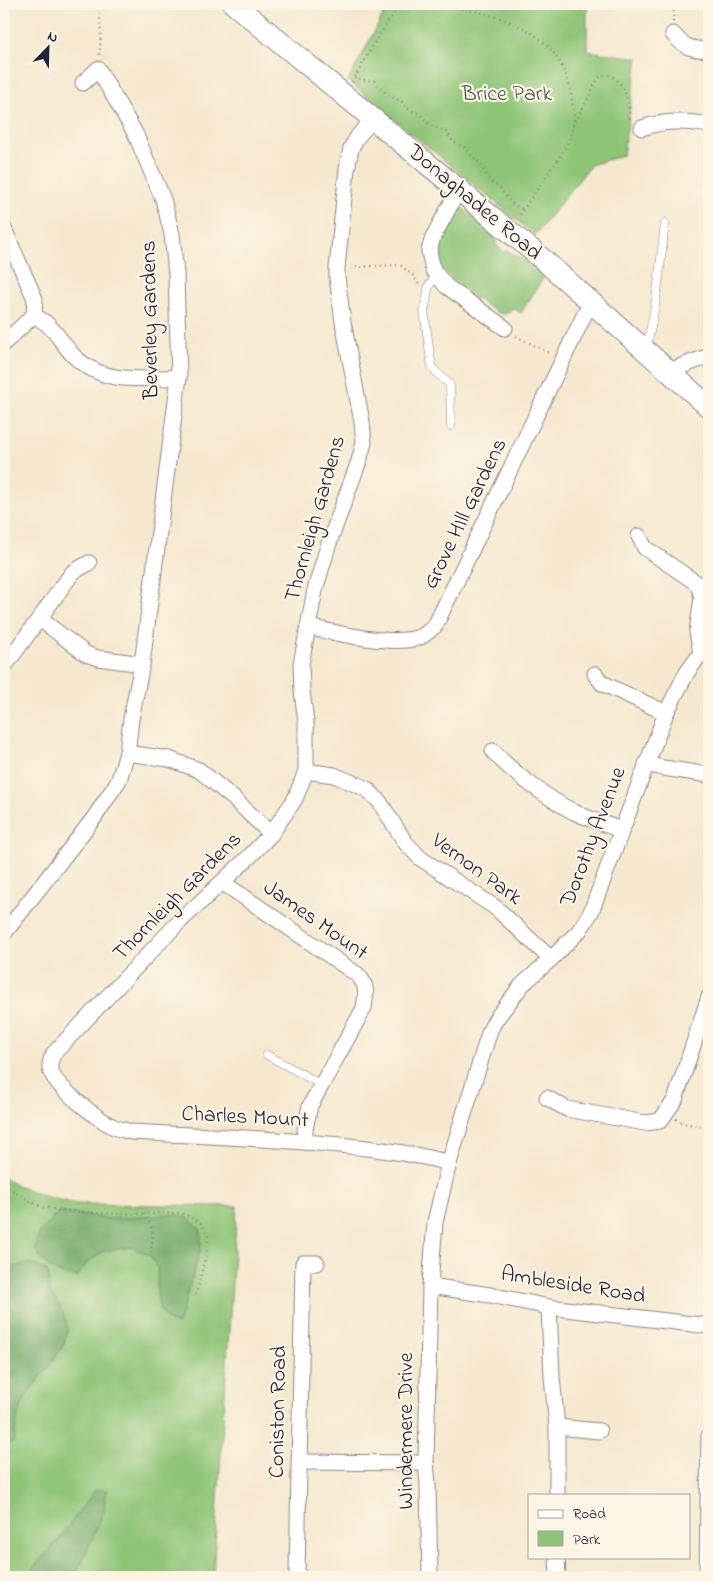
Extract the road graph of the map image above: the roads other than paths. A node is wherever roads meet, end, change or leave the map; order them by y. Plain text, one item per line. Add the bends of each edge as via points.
1 (234, 4) edge
2 (672, 34) road end
3 (709, 50) edge
4 (83, 82) dead end
5 (373, 119) junction
6 (709, 125) edge
7 (636, 126) road end
8 (459, 189) junction
9 (665, 223) dead end
10 (4, 229) edge
11 (433, 281) junction
12 (591, 301) junction
13 (34, 315) junction
14 (505, 328) road end
15 (4, 343) edge
16 (646, 350) junction
17 (709, 356) edge
18 (672, 373) junction
19 (178, 377) junction
20 (709, 407) edge
21 (451, 426) dead end
22 (639, 536) dead end
23 (88, 563) dead end
24 (40, 618) junction
25 (308, 627) junction
26 (705, 652) edge
27 (142, 664) junction
28 (4, 667) edge
29 (595, 674) dead end
30 (666, 713) junction
31 (493, 751) dead end
32 (127, 754) junction
33 (646, 764) junction
34 (306, 771) junction
35 (709, 775) edge
36 (621, 830) junction
37 (271, 834) junction
38 (222, 882) junction
39 (6, 931) dead end
40 (551, 959) junction
41 (709, 997) edge
42 (267, 1055) dead end
43 (54, 1079) joint
44 (322, 1085) junction
45 (546, 1098) dead end
46 (305, 1142) junction
47 (449, 1163) junction
48 (317, 1263) dead end
49 (430, 1286) junction
50 (549, 1306) junction
51 (709, 1326) edge
52 (557, 1427) junction
53 (599, 1431) dead end
54 (709, 1436) edge
55 (300, 1462) junction
56 (426, 1463) junction
57 (557, 1494) edge
58 (557, 1558) edge
59 (296, 1577) edge
60 (430, 1577) edge
61 (558, 1577) edge
62 (707, 1577) edge

1 - 5 main road, Donaghadee Road
2 - 3 street via 683,45
4 - 19 street, Beverley Gardens via 98,69 135,133 163,199 172,234 176,274
5 - 8 main road, Donaghadee Road
5 - 25 street, Thornleigh Gardens via 351,148 337,268 364,443 329,543
6 - 7 street via 692,122
8 - 11 street via 429,251
8 - 12 main road, Donaghadee Road
9 - 16 lane
10 - 13 street via 35,299
11 - 14 street via 446,286
11 - 21 lane via 424,312 432,368 450,385
12 - 16 main road, Donaghadee Road
12 - 25 street, Grove HIll Gardens via 435,626 420,637 403,640 347,636
13 - 15 street
13 - 19 street via 50,326 73,355 104,375 121,379
16 - 18 main road, Donaghadee Road
17 - 18 street via 679,367
18 - 20 main road, Donaghadee Road
19 - 27 street, Beverley Gardens
22 - 26 street via 645,548 698,584 702,598 697,632
23 - 24 street via 74,572
24 - 27 street via 86,654
24 - 28 street
25 - 34 street, Thornleigh Gardens via 301,664
26 - 30 street, Dorothy Avenue via 686,674
27 - 32 street, Beverley Gardens
29 - 30 street via 602,683
30 - 33 street, Dorothy Avenue
31 - 36 street via 503,763 554,801
32 - 37 street via 169,759 199,770
32 - 39 street, Beverley Gardens via 119,780 94,818
33 - 35 street
33 - 36 street, Dorothy Avenue
34 - 37 street, Thornleigh Gardens via 295,799
34 - 40 street, Vernon Park via 334,775 367,790 379,801 405,842 420,858 496,908
36 - 40 street, Dorothy Avenue via 591,912 579,930
37 - 38 street, Thornleigh Gardens
38 - 43 street, Thornleigh Gardens via 178,923 54,1053 50,1067
38 - 44 street, James Mount via 351,970 364,983 364,1008
40 - 47 street, Dorothy Avenue via 522,986 490,1030
41 - 45 street via 675,1100 660,1121 645,1124 567,1109
42 - 44 lane
43 - 46 street, Charles Mount via 97,1118 131,1132
44 - 46 street, James Mount via 310,1106
46 - 47 street, Charles Mount via 422,1155
47 - 49 street, Dorothy Avenue via 434,1222
48 - 55 street, Coniston Road via 302,1263
49 - 50 street, Ambleside Road
49 - 56 street, Windermere Drive
50 - 51 street, Ambleside Road
50 - 52 street
52 - 53 street
52 - 57 street
54 - 62 street
55 - 56 street
55 - 59 street, Coniston Road
56 - 60 street, Windermere Drive
58 - 61 street

